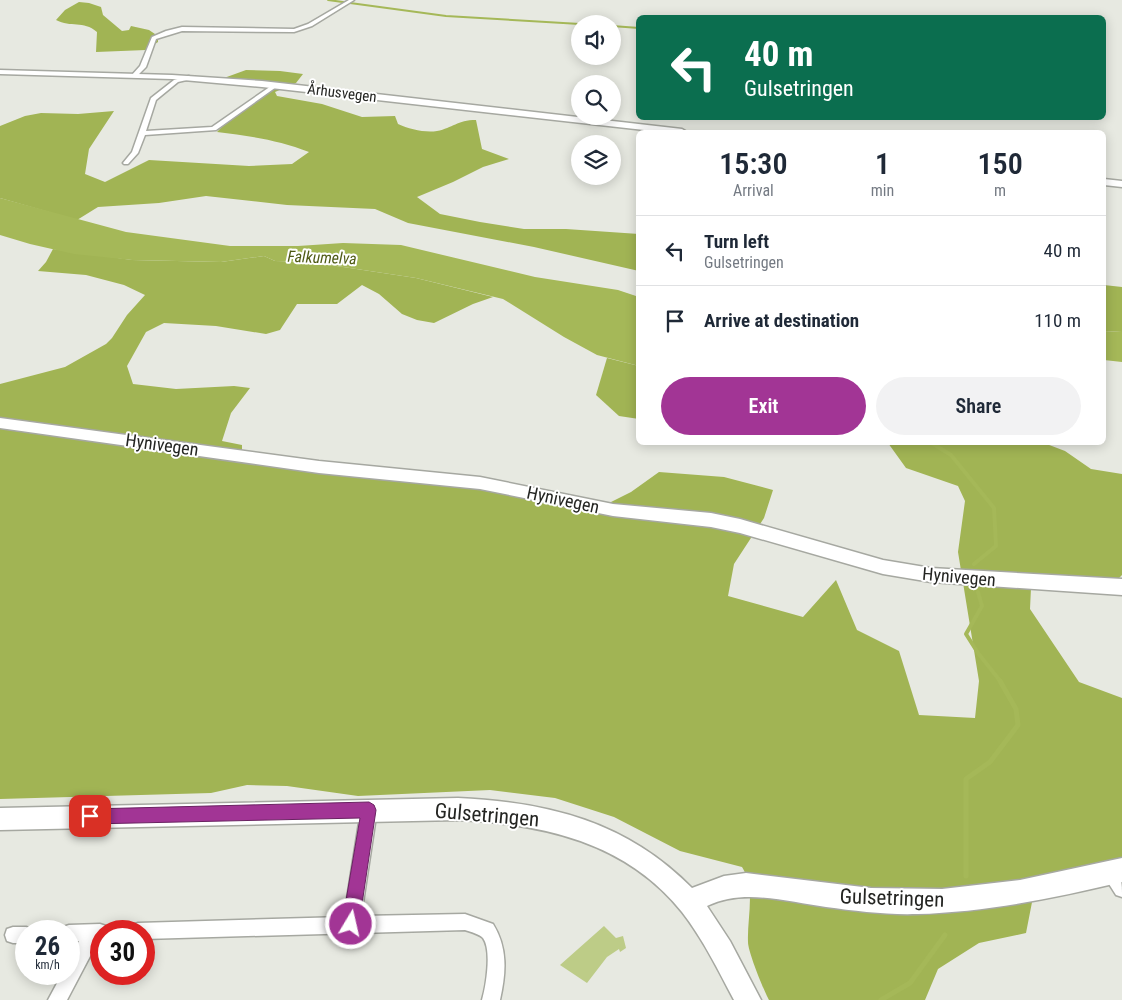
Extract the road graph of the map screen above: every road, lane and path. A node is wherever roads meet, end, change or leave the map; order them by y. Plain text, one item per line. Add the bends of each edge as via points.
1 (350, 2) edge
2 (0, 72) edge
3 (134, 76) junction
4 (174, 79) junction
5 (276, 85) junction
6 (665, 130) edge
7 (142, 133) junction
8 (126, 163) dead end
9 (1106, 182) edge
10 (1122, 184) edge
11 (0, 423) edge
12 (1122, 587) edge
13 (369, 810) junction
14 (0, 819) edge
15 (1118, 877) edge
16 (689, 903) junction
17 (351, 924) junction
18 (155, 930) edge
19 (90, 944) edge
20 (57, 1000) edge
21 (491, 1000) edge
22 (748, 1000) edge

1 - 3 street via 310,25 294,30 186,29 168,32 154,38 143,67
2 - 3 street, Århusvegen
3 - 4 street, Århusvegen
4 - 5 street, Århusvegen
4 - 7 street via 153,99
5 - 6 street, Århusvegen
5 - 7 street via 214,129
7 - 8 street via 135,153
9 - 10 street
11 - 12 street, Hynivegen via 319,467 480,483 612,510 711,520 883,567 931,575
13 - 14 street, Gulsetringen
13 - 16 street, Gulsetringen via 490,810 557,822 627,851 657,872
13 - 17 street
15 - 16 street, Gulsetringen via 969,899 915,902 746,885 723,888
16 - 22 street
17 - 18 street
17 - 21 street via 465,922 487,930 494,941 496,953
19 - 20 street

